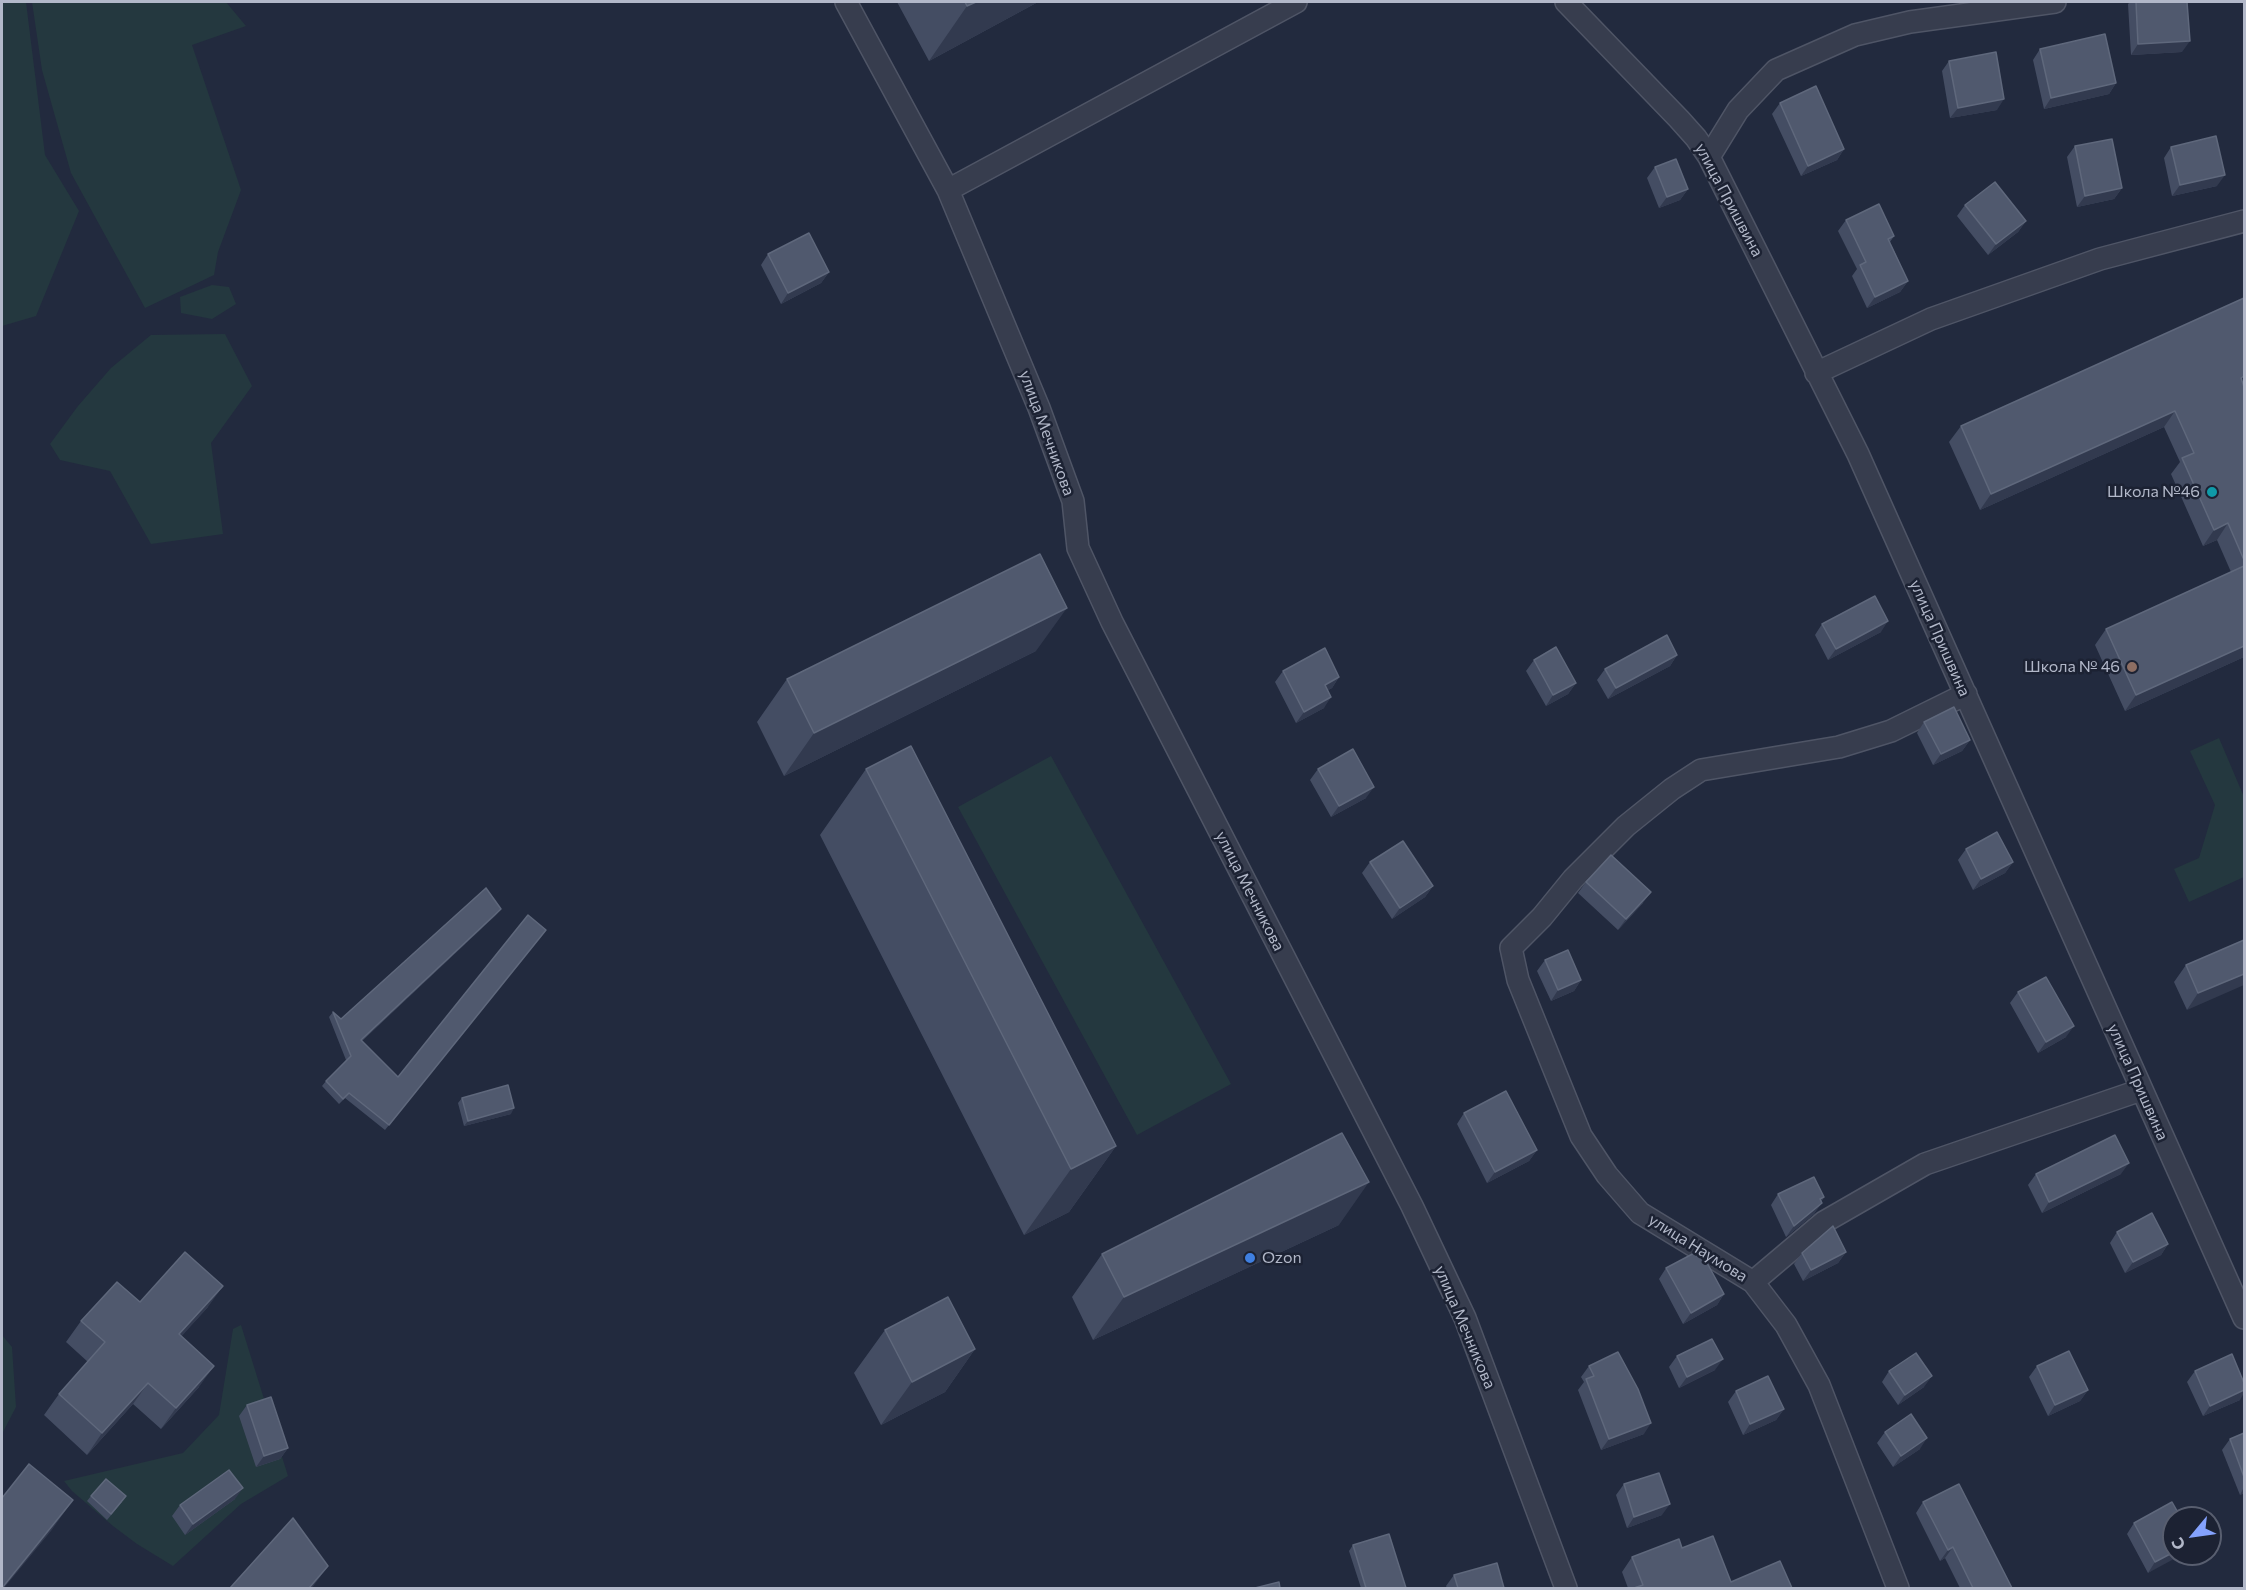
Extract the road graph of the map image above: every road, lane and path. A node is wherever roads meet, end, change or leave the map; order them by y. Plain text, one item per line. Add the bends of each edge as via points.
1 (846, 2) edge
2 (1296, 2) edge
3 (1566, 2) edge
4 (2055, 2) edge
5 (1709, 157) junction
6 (948, 190) junction
7 (2244, 221) edge
8 (1816, 372) junction
9 (1965, 694) junction
10 (2141, 1090) junction
11 (1753, 1282) junction
12 (2244, 1317) edge
13 (1566, 1588) edge
14 (1898, 1588) edge

1 - 6 street, улица Мечникова
2 - 6 street
3 - 5 street, улица Пришвина via 1679,119
4 - 5 street via 1910,22 1855,35 1776,70 1738,110
5 - 8 street, улица Пришвина
6 - 13 street, улица Мечникова via 1016,348 1066,480 1073,501 1078,548 1465,1318
7 - 8 street via 2100,259 1931,319
8 - 9 street, улица Пришвина via 1858,454
9 - 10 street, улица Пришвина
9 - 11 street, улица Наумова via 1892,731 1839,747 1701,770 1626,826 1511,948 1518,980 1581,1136 1607,1175 1640,1212
10 - 11 street via 1925,1164 1824,1222
10 - 12 street, улица Пришвина
11 - 14 street, улица Наумова via 1786,1325 1819,1385

